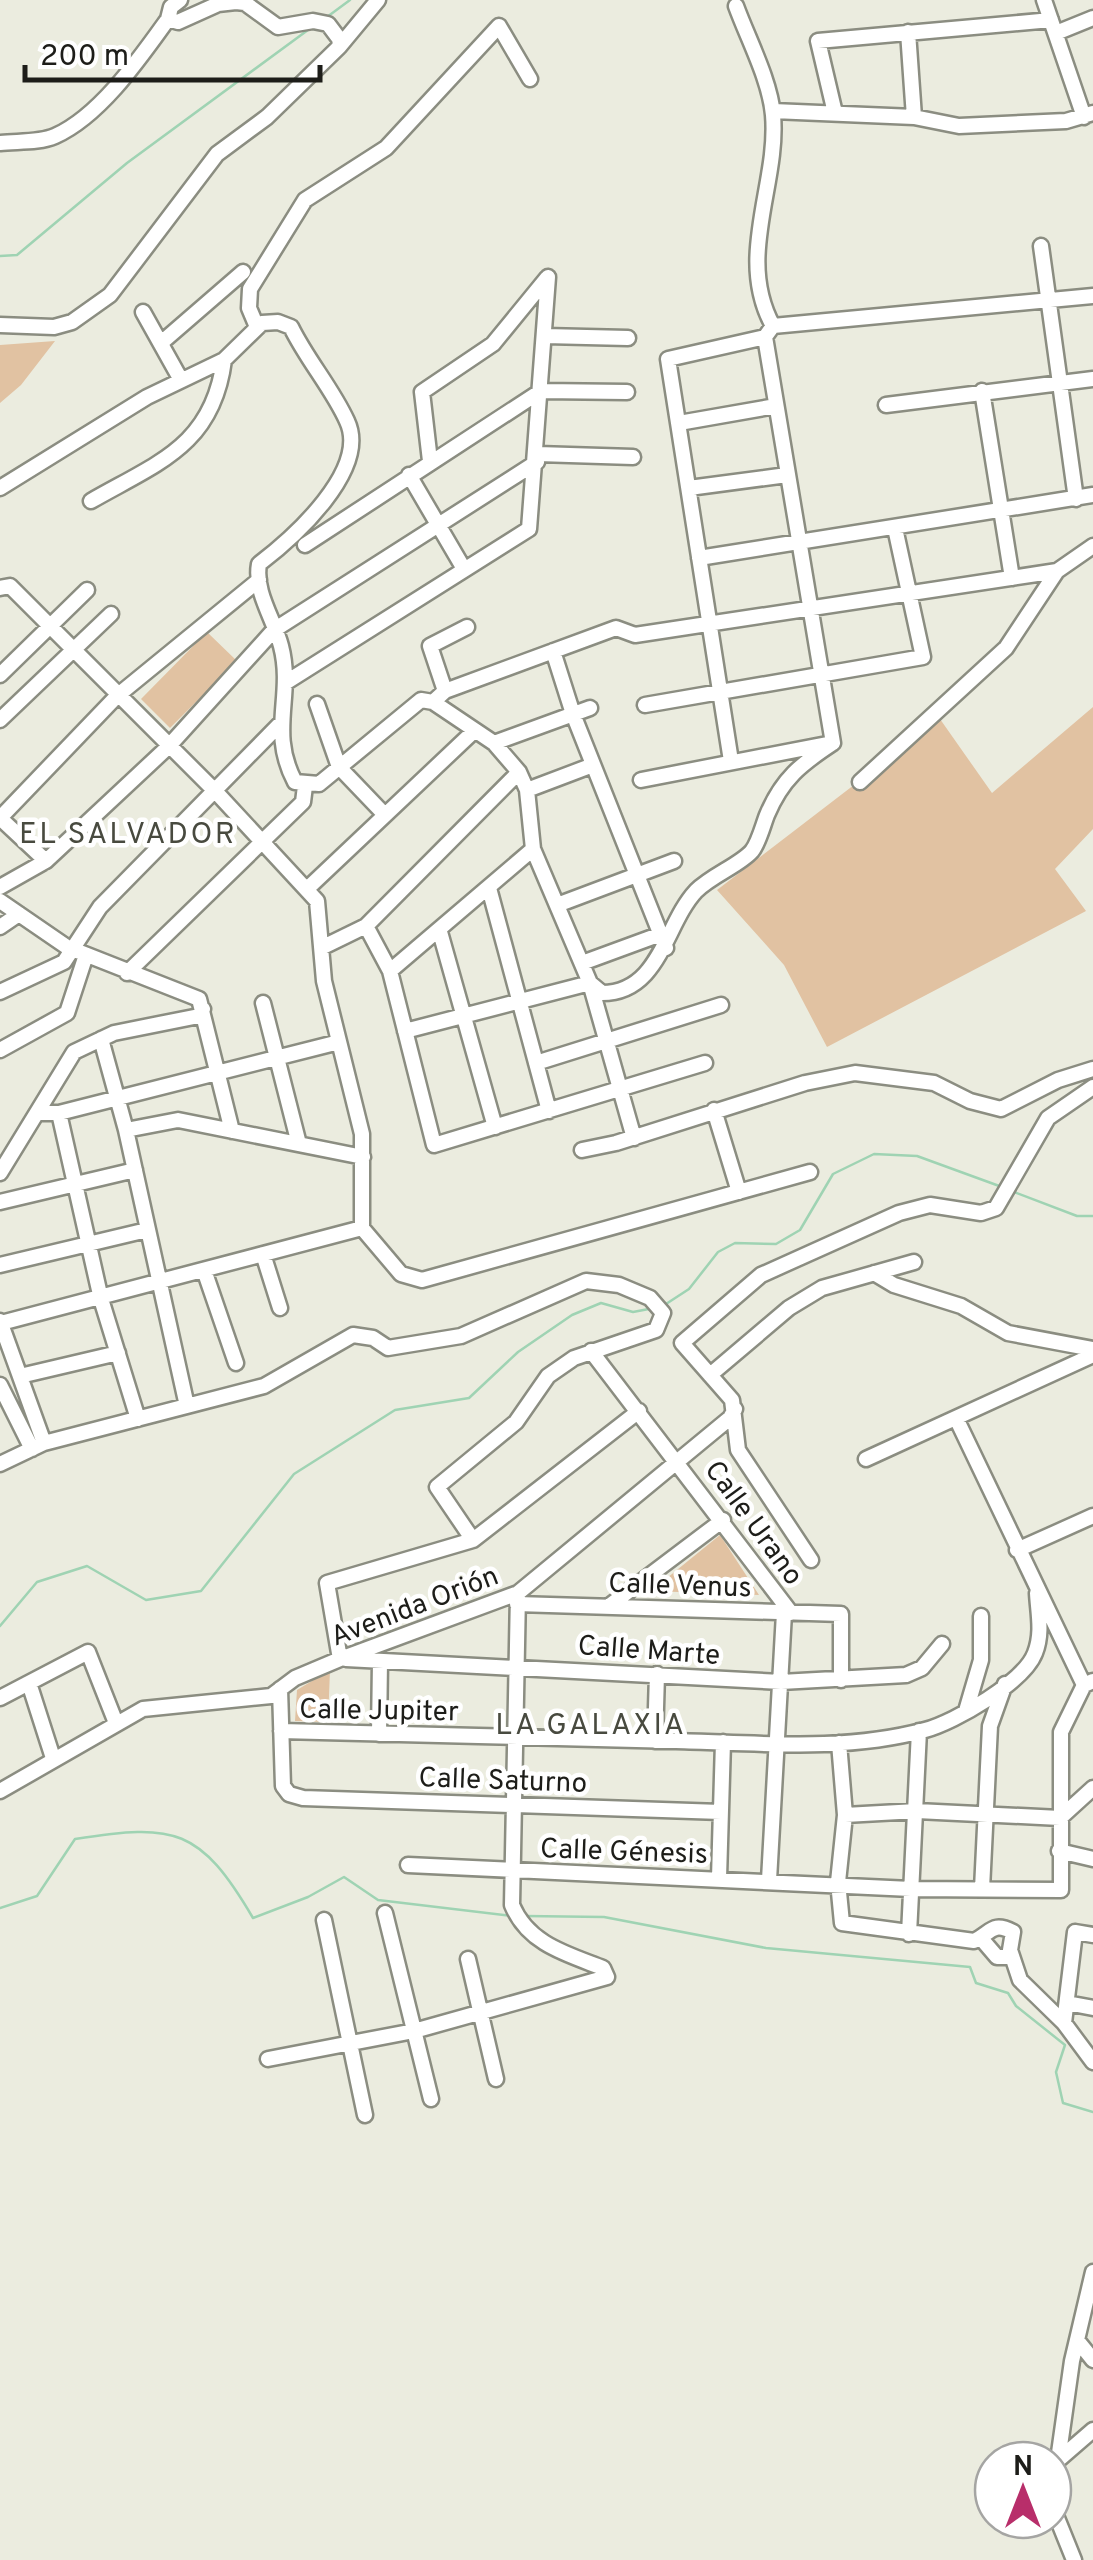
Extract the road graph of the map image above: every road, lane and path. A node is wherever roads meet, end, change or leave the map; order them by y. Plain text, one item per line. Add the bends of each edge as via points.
1 (180, 0) edge
2 (378, 0) edge
3 (1044, 0) edge
4 (736, 6) dead end
5 (1093, 18) edge
6 (168, 19) junction
7 (1054, 26) junction
8 (908, 32) junction
9 (338, 47) junction
10 (530, 79) dead end
11 (773, 111) junction
12 (835, 113) junction
13 (1088, 115) edge
14 (914, 117) junction
15 (0, 143) edge
16 (1041, 246) dead end
17 (244, 272) dead end
18 (1093, 296) edge
19 (1047, 300) junction
20 (143, 312) dead end
21 (0, 325) edge
22 (258, 327) junction
23 (769, 332) junction
24 (545, 336) junction
25 (628, 338) dead end
26 (161, 344) junction
27 (224, 360) junction
28 (1093, 378) edge
29 (181, 380) junction
30 (1058, 380) junction
31 (542, 391) junction
32 (982, 391) junction
33 (628, 392) dead end
34 (886, 405) dead end
35 (776, 406) junction
36 (678, 423) junction
37 (633, 457) dead end
38 (537, 458) junction
39 (430, 461) junction
40 (408, 475) junction
41 (787, 475) junction
42 (0, 488) edge
43 (688, 488) junction
44 (1093, 495) edge
45 (1076, 498) junction
46 (91, 501) dead end
47 (1002, 512) junction
48 (438, 525) junction
49 (895, 528) junction
50 (798, 543) junction
51 (305, 545) dead end
52 (1093, 546) edge
53 (699, 558) junction
54 (464, 570) junction
55 (1057, 571) junction
56 (1012, 578) junction
57 (259, 580) junction
58 (5, 587) edge
59 (87, 590) dead end
60 (908, 594) junction
61 (808, 608) junction
62 (111, 614) dead end
63 (709, 623) junction
64 (49, 627) junction
65 (468, 627) dead end
66 (274, 630) junction
67 (72, 651) junction
68 (553, 651) junction
69 (0, 674) edge
70 (818, 674) junction
71 (285, 683) junction
72 (445, 691) junction
73 (720, 691) junction
74 (117, 696) junction
75 (433, 702) junction
76 (317, 704) dead end
77 (645, 705) dead end
78 (590, 708) dead end
79 (573, 714) junction
80 (0, 720) edge
81 (279, 724) junction
82 (473, 732) junction
83 (833, 743) junction
84 (494, 744) junction
85 (168, 747) junction
86 (731, 761) junction
87 (593, 765) junction
88 (339, 767) junction
89 (519, 772) junction
90 (642, 780) dead end
91 (860, 782) dead end
92 (305, 786) junction
93 (527, 790) junction
94 (216, 792) junction
95 (386, 815) junction
96 (262, 841) junction
97 (533, 849) junction
98 (46, 861) junction
99 (674, 861) dead end
100 (637, 874) junction
101 (0, 887) edge
102 (308, 888) junction
103 (489, 888) junction
104 (0, 901) edge
105 (557, 905) junction
106 (19, 914) junction
107 (366, 926) junction
108 (0, 927) edge
109 (440, 932) junction
110 (664, 941) junction
111 (323, 947) junction
112 (80, 952) junction
113 (582, 963) junction
114 (390, 971) junction
115 (127, 972) junction
116 (590, 983) junction
117 (0, 992) edge
118 (519, 1002) junction
119 (264, 1003) dead end
120 (722, 1005) dead end
121 (203, 1009) junction
122 (463, 1018) junction
123 (405, 1031) junction
124 (100, 1039) junction
125 (339, 1042) junction
126 (607, 1042) junction
127 (0, 1050) edge
128 (279, 1056) junction
129 (536, 1063) junction
130 (706, 1064) dead end
131 (1093, 1069) edge
132 (219, 1070) junction
133 (1093, 1087) edge
134 (619, 1090) junction
135 (116, 1099) junction
136 (714, 1110) junction
137 (549, 1111) junction
138 (38, 1113) junction
139 (59, 1113) junction
140 (494, 1127) junction
141 (126, 1130) junction
142 (232, 1131) junction
143 (634, 1138) junction
144 (299, 1144) junction
145 (582, 1150) dead end
146 (363, 1157) junction
147 (134, 1170) junction
148 (810, 1172) dead end
149 (0, 1173) edge
150 (75, 1186) junction
151 (740, 1192) junction
152 (0, 1202) edge
153 (362, 1228) junction
154 (147, 1230) junction
155 (88, 1244) junction
156 (263, 1254) junction
157 (914, 1262) dead end
158 (0, 1265) edge
159 (204, 1270) junction
160 (874, 1273) junction
161 (160, 1282) junction
162 (101, 1299) junction
163 (280, 1308) dead end
164 (0, 1322) edge
165 (592, 1351) junction
166 (118, 1352) junction
167 (1093, 1352) edge
168 (236, 1363) dead end
169 (710, 1375) junction
170 (20, 1376) junction
171 (0, 1385) edge
172 (186, 1406) junction
173 (735, 1409) junction
174 (639, 1411) junction
175 (956, 1418) junction
176 (138, 1419) junction
177 (38, 1446) junction
178 (866, 1459) dead end
179 (679, 1461) junction
180 (0, 1464) edge
181 (1093, 1516) edge
182 (723, 1520) junction
183 (473, 1540) junction
184 (1017, 1550) junction
185 (812, 1560) dead end
186 (1037, 1593) junction
187 (518, 1598) junction
188 (609, 1606) junction
189 (787, 1613) junction
190 (981, 1616) dead end
191 (942, 1644) dead end
192 (340, 1658) junction
193 (380, 1660) junction
194 (516, 1666) junction
195 (657, 1674) junction
196 (842, 1680) junction
197 (782, 1682) junction
198 (29, 1683) junction
199 (1088, 1683) edge
200 (1006, 1684) junction
201 (280, 1689) junction
202 (0, 1698) edge
203 (965, 1712) junction
204 (116, 1723) junction
205 (919, 1731) junction
206 (281, 1732) junction
207 (379, 1734) junction
208 (515, 1738) junction
209 (656, 1740) junction
210 (723, 1742) junction
211 (839, 1743) junction
212 (775, 1744) junction
213 (53, 1758) junction
214 (1093, 1788) edge
215 (0, 1791) edge
216 (513, 1804) junction
217 (916, 1810) junction
218 (722, 1812) junction
219 (986, 1814) junction
220 (845, 1815) junction
221 (1060, 1818) junction
222 (1059, 1852) junction
223 (1093, 1859) edge
224 (408, 1864) dead end
225 (512, 1871) junction
226 (719, 1878) junction
227 (769, 1880) junction
228 (838, 1882) junction
229 (910, 1889) junction
230 (982, 1890) junction
231 (385, 1913) dead end
232 (324, 1920) dead end
233 (909, 1934) junction
234 (1093, 1935) edge
235 (985, 1943) dead end
236 (1012, 1956) junction
237 (468, 1959) dead end
238 (1066, 2002) junction
239 (1093, 2008) edge
240 (481, 2014) junction
241 (1064, 2024) junction
242 (414, 2030) junction
243 (349, 2043) junction
244 (268, 2059) dead end
245 (1093, 2062) edge
246 (496, 2078) dead end
247 (431, 2099) dead end
248 (365, 2115) dead end
249 (1093, 2272) edge
250 (1077, 2340) junction
251 (1093, 2360) edge
252 (1093, 2430) edge
253 (1059, 2440) edge
254 (1073, 2447) edge

1 - 6 street
2 - 9 street
3 - 7 street
4 - 11 street
5 - 7 street
6 - 9 street via 245,3 278,27 328,24
6 - 15 street via 123,82 55,136
7 - 8 street
7 - 13 street
8 - 12 street via 818,40
8 - 14 street
9 - 21 street via 217,154 110,295 54,327
10 - 22 street via 499,26 386,148 305,200 250,290
11 - 12 street
11 - 23 street via 758,246
12 - 14 street
13 - 14 street via 959,126
16 - 19 street
17 - 26 street
18 - 19 street
19 - 23 street
19 - 30 street
20 - 26 street
22 - 27 street
22 - 57 street via 291,327 348,422 352,440 329,496 295,537 259,564
23 - 35 street
23 - 36 street via 668,359
24 - 25 street
24 - 31 street
24 - 39 street via 548,278 493,344 422,392
26 - 29 street
27 - 29 street
27 - 46 street via 221,384 192,442
28 - 30 street
29 - 42 street
30 - 32 street
30 - 45 street
31 - 33 street
31 - 38 street
31 - 39 street
32 - 34 street
32 - 47 street
35 - 36 street
35 - 41 street
36 - 43 street
37 - 38 street
38 - 48 street
38 - 54 street via 528,529
39 - 40 street
40 - 48 street
40 - 51 street
41 - 43 street
41 - 50 street
43 - 53 street
44 - 45 street
45 - 47 street
47 - 49 street
47 - 56 street
48 - 54 street
48 - 66 street
49 - 50 street
49 - 60 street
50 - 53 street
50 - 61 street
52 - 55 street
53 - 63 street
54 - 71 street
55 - 56 street
55 - 91 street via 1006,648
56 - 60 street
57 - 66 street
57 - 74 street
58 - 64 street
59 - 64 street
60 - 61 street
60 - 70 street via 923,658
61 - 63 street
61 - 70 street
62 - 67 street
63 - 68 street via 636,635 616,628
63 - 73 street
64 - 67 street
64 - 69 street
65 - 72 street via 430,646
66 - 71 street
66 - 85 street
67 - 74 street
67 - 80 street
68 - 72 street
68 - 79 street
70 - 73 street
70 - 83 street
71 - 81 street
72 - 75 street
73 - 77 street
73 - 86 street
74 - 85 street
74 - 98 street via 0,818
75 - 82 street
75 - 88 street via 411,704
76 - 88 street
78 - 79 street
79 - 84 street
79 - 87 street
81 - 92 street via 285,764
81 - 94 street
82 - 84 street
82 - 95 street
83 - 86 street
83 - 110 street via 791,771 752,851 691,896
84 - 89 street
85 - 94 street
85 - 98 street
86 - 90 street
87 - 93 street
87 - 100 street
88 - 92 street via 319,784
88 - 95 street
89 - 93 street
89 - 107 street
92 - 96 street via 303,802
93 - 97 street
94 - 96 street
94 - 112 street via 100,907
95 - 102 street
96 - 102 street
96 - 115 street
97 - 103 street
97 - 105 street
98 - 101 street
99 - 100 street
100 - 105 street
100 - 110 street
102 - 111 street via 317,901
103 - 109 street
103 - 118 street
104 - 106 street
105 - 113 street
106 - 108 street
106 - 112 street
107 - 111 street
107 - 114 street
109 - 114 street
109 - 122 street
110 - 113 street
110 - 116 street via 635,982 616,993 602,993
111 - 125 street
112 - 115 street
112 - 117 street
112 - 127 street via 68,1012
113 - 116 street
114 - 123 street
115 - 121 street via 198,999
116 - 118 street
116 - 126 street
118 - 122 street
118 - 129 street
119 - 128 street
120 - 126 street
121 - 124 street via 198,1016
121 - 132 street
122 - 123 street
122 - 140 street
123 - 140 street via 434,1145
124 - 135 street
124 - 138 street via 74,1052
125 - 128 street
125 - 146 street
126 - 129 street
126 - 134 street
128 - 132 street
128 - 144 street
129 - 137 street
130 - 134 street
131 - 136 street via 1001,1109 934,1083 855,1073
132 - 135 street
132 - 142 street
133 - 169 street via 1048,1118 996,1208 981,1213 913,1207 762,1276 682,1343
134 - 137 street
134 - 143 street
135 - 139 street
135 - 141 street
136 - 143 street
136 - 151 street
137 - 140 street
138 - 139 street
138 - 149 street
139 - 150 street
141 - 142 street via 178,1120
141 - 147 street
142 - 144 street
143 - 145 street
144 - 146 street
146 - 153 street
147 - 150 street
147 - 154 street
148 - 151 street
150 - 152 street
150 - 155 street
151 - 153 street via 422,1280 401,1274
153 - 156 street
154 - 155 street
154 - 161 street
155 - 158 street
155 - 162 street
156 - 159 street
156 - 163 street
157 - 160 street
159 - 161 street
159 - 168 street
160 - 167 street via 960,1306 1008,1333
160 - 169 street via 800,1300
161 - 162 street
161 - 172 street
162 - 164 street
162 - 166 street
164 - 170 street
165 - 172 street via 656,1330 663,1320 660,1307 620,1285 586,1281 461,1336 388,1348 353,1335 264,1386
165 - 174 street, Calle Urano
165 - 183 street via 548,1376 516,1422 437,1488
166 - 170 street
166 - 176 street
167 - 175 street
169 - 173 street
170 - 177 street
171 - 177 street
172 - 176 street
173 - 179 street, Avenida Orión
173 - 185 street via 738,1450
174 - 179 street, Calle Urano
174 - 183 street
175 - 178 street
175 - 184 street
176 - 177 street
177 - 180 street
179 - 182 street, Calle Urano
179 - 187 street, Avenida Orión
181 - 184 street
182 - 188 street
182 - 189 street, Calle Urano
183 - 192 street via 327,1583
184 - 186 street
186 - 199 street
186 - 200 street via 1034,1656
187 - 188 street, Calle Venus
187 - 192 street, Avenida Orión
187 - 194 street
188 - 189 street, Calle Venus
189 - 196 street, Calle Venus via 841,1614
189 - 197 street, Calle Urano
190 - 203 street via 981,1660
191 - 196 street, Calle Marte via 922,1668 906,1675
192 - 193 street, Calle Marte
192 - 201 street, Avenida Orión
193 - 194 street, Calle Marte
193 - 207 street
194 - 195 street, Calle Marte
194 - 208 street
195 - 197 street, Calle Marte
195 - 209 street
196 - 197 street, Calle Marte
197 - 212 street, Calle Urano
198 - 202 street
198 - 204 street via 88,1652
198 - 213 street
199 - 221 street via 1061,1732
200 - 203 street, Calle Jupiter
200 - 219 street via 990,1726
201 - 204 street, Avenida Orión via 235,1703 143,1709
201 - 206 street
203 - 205 street, Calle Jupiter
204 - 213 street
205 - 211 street, Calle Jupiter
205 - 217 street
206 - 207 street, Calle Jupiter
206 - 216 street, Calle Saturno via 284,1791 303,1798
207 - 208 street, Calle Jupiter
208 - 209 street, Calle Jupiter
208 - 216 street
209 - 210 street, Calle Jupiter
210 - 212 street, Calle Jupiter
210 - 218 street
211 - 212 street, Calle Jupiter
211 - 220 street
212 - 227 street, Calle Urano
213 - 215 street
214 - 221 street
216 - 218 street, Calle Saturno
216 - 225 street
217 - 219 street
217 - 220 street
217 - 229 street
218 - 226 street
219 - 221 street
219 - 230 street
220 - 228 street
221 - 222 street
222 - 223 street
222 - 230 street, Calle Génesis via 1061,1890
224 - 225 street, Calle Génesis
225 - 226 street, Calle Génesis
225 - 240 street via 518,1918 543,1944 602,1968 607,1978
226 - 227 street, Calle Génesis
227 - 228 street, Calle Génesis
228 - 229 street, Calle Génesis
228 - 233 street via 842,1923
229 - 230 street, Calle Génesis
229 - 233 street
231 - 242 street
232 - 243 street
233 - 236 street via 974,1941 991,1926 1002,1926 1012,1932
234 - 238 street via 1075,1932
235 - 236 street via 997,1956
236 - 241 street via 1020,1980
237 - 240 street
238 - 239 street
238 - 241 street
240 - 242 street
240 - 246 street
241 - 245 street
242 - 243 street
242 - 247 street
243 - 244 street
243 - 248 street
249 - 250 street
250 - 251 street
250 - 253 street
252 - 254 street

